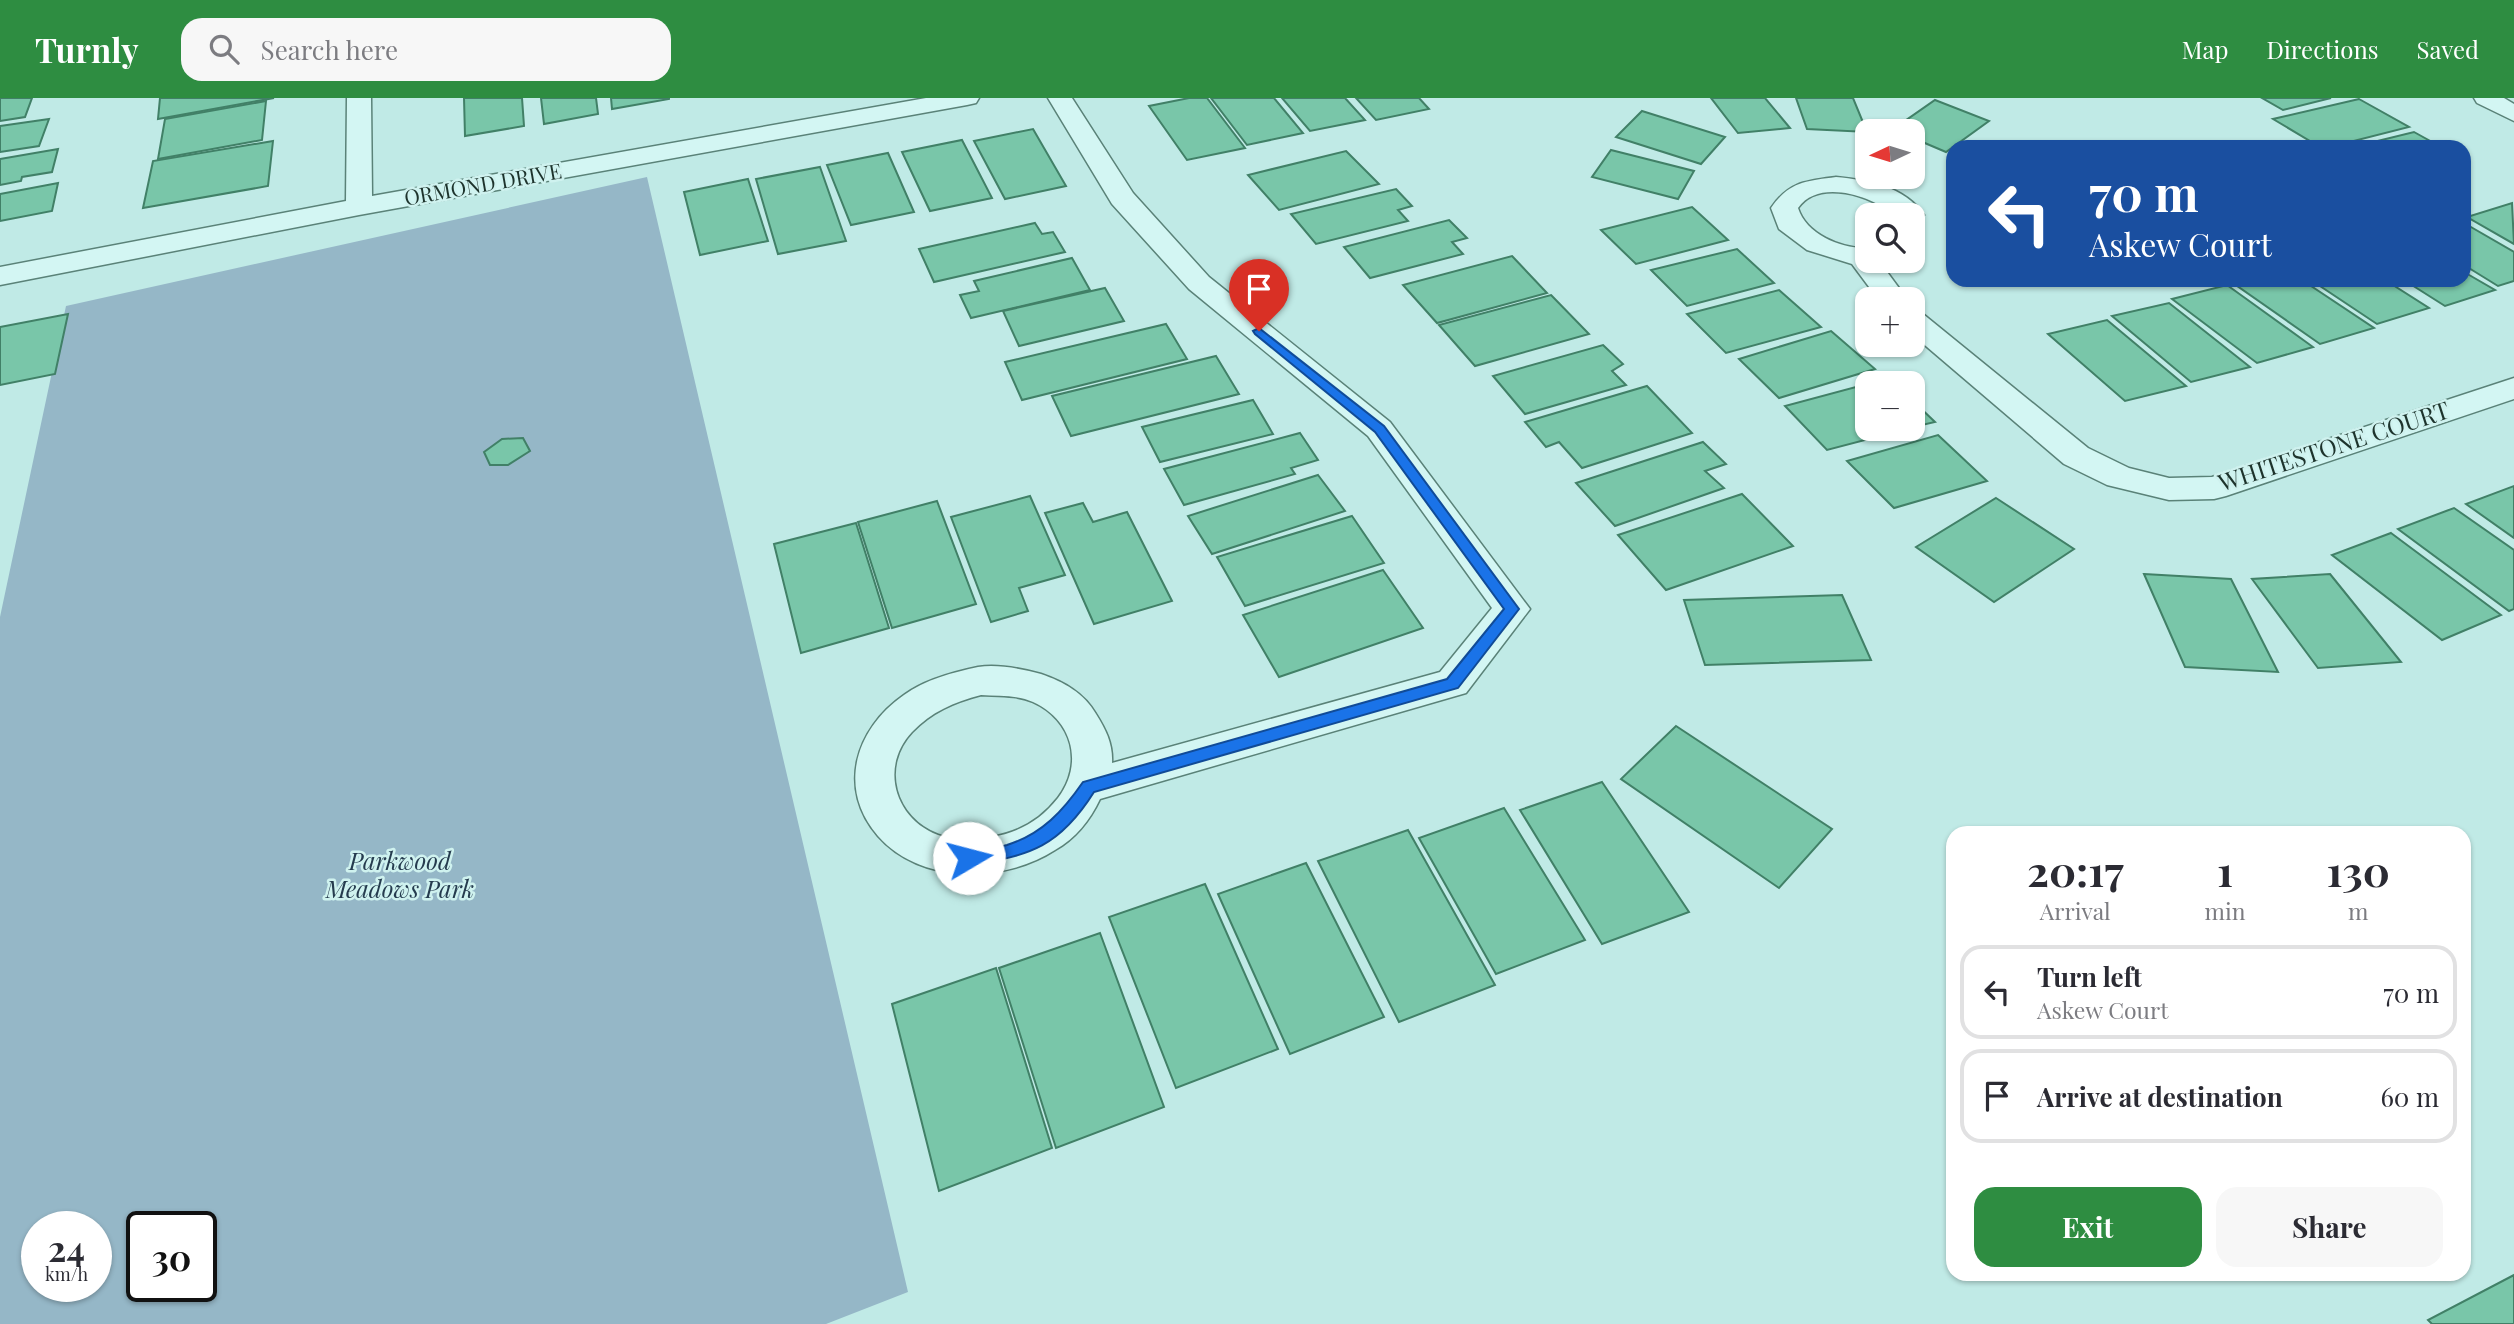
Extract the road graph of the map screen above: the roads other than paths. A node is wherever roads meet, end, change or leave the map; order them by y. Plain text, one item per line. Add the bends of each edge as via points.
1 (359, 98) edge
2 (967, 98) edge
3 (1060, 98) edge
4 (2486, 98) edge
5 (2514, 114) edge
6 (1896, 203) edge
7 (359, 207) junction
8 (1855, 255) edge
9 (0, 276) edge
10 (1925, 330) edge
11 (2514, 388) edge
12 (1089, 786) junction

1 - 7 street
2 - 7 street, ORMOND DRIVE
3 - 12 street via 1122,198 1199,283 1379,429 1512,609 1453,683
4 - 5 street
6 - 8 street via 1851,186 1811,187 1787,200 1788,222 1799,233
7 - 9 street, ORMOND DRIVE
10 - 11 street, WHITESTONE COURT via 2076,456 2119,477 2169,489 2214,488
12 - 12 street via 1094,757 1087,730 1071,708 1046,691 1015,682 981,681 947,690 916,706 892,728 877,756 872,785 881,813 901,836 931,852 969,858 1007,852 1042,838 1071,814

